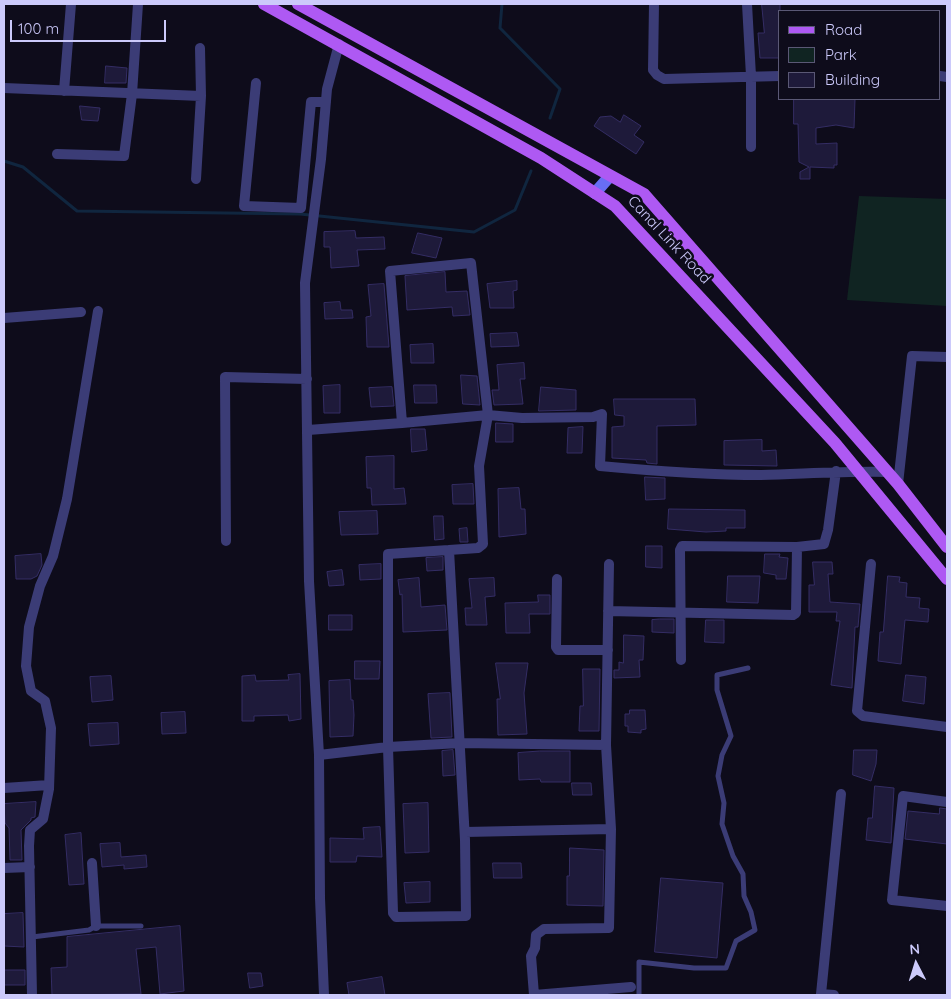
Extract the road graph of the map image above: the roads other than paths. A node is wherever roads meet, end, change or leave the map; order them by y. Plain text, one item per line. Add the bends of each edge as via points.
1 (70, 4) edge
2 (138, 4) edge
3 (264, 4) edge
4 (298, 4) edge
5 (654, 4) edge
6 (747, 4) edge
7 (339, 44) junction
8 (200, 48) dead end
9 (751, 76) junction
10 (778, 76) edge
11 (256, 83) dead end
12 (4, 88) edge
13 (64, 91) junction
14 (132, 94) junction
15 (201, 96) junction
16 (326, 102) junction
17 (751, 147) dead end
18 (57, 154) dead end
19 (610, 176) junction
20 (196, 179) dead end
21 (595, 193) junction
22 (302, 198) junction
23 (316, 199) junction
24 (98, 311) dead end
25 (81, 312) dead end
26 (4, 318) edge
27 (947, 357) edge
28 (307, 379) junction
29 (488, 415) junction
30 (402, 423) junction
31 (308, 430) junction
32 (836, 471) junction
33 (860, 471) junction
34 (887, 472) junction
35 (898, 484) junction
36 (226, 541) dead end
37 (798, 547) junction
38 (947, 547) edge
39 (449, 550) junction
40 (609, 564) dead end
41 (871, 564) dead end
42 (557, 579) dead end
43 (947, 579) edge
44 (608, 611) junction
45 (681, 612) junction
46 (608, 650) junction
47 (681, 660) dead end
48 (748, 668) dead end
49 (947, 727) edge
50 (460, 743) junction
51 (606, 746) junction
52 (388, 747) junction
53 (319, 755) junction
54 (49, 785) junction
55 (4, 788) edge
56 (841, 794) dead end
57 (947, 802) edge
58 (611, 829) junction
59 (465, 832) junction
60 (92, 863) dead end
61 (30, 867) junction
62 (4, 868) edge
63 (947, 906) edge
64 (96, 926) junction
65 (141, 926) dead end
66 (32, 937) junction
67 (631, 987) dead end
68 (32, 995) edge
69 (324, 995) edge
70 (528, 995) edge
71 (534, 995) edge
72 (639, 995) edge
73 (821, 995) edge
74 (834, 995) edge

1 - 13 street
2 - 14 street
3 - 7 main road, Canal Link Road
4 - 19 main road, Canal Link Road
5 - 9 street via 653,70 656,76 664,79
6 - 9 street
7 - 16 street
7 - 21 main road, Canal Link Road via 541,158
8 - 15 street
9 - 10 street
9 - 17 street
11 - 22 street via 244,206 301,208
12 - 13 street
13 - 14 street
14 - 15 street
14 - 18 street via 124,156
15 - 20 street
16 - 22 street via 311,102
16 - 23 street
19 - 21 main road
19 - 34 main road, Canal Link Road via 644,194
21 - 33 main road, Canal Link Road via 615,206
22 - 23 street
23 - 28 street via 305,283
24 - 54 street via 67,499 53,556 28,627 26,666 32,691 45,701 51,728
25 - 26 street
27 - 35 street via 912,356
28 - 31 street
28 - 36 street via 225,377
29 - 30 street
29 - 30 street via 472,263 390,271
29 - 32 street via 522,418 593,417 602,414 600,466 675,474 762,475
29 - 39 street via 480,466 483,544 478,548
30 - 31 street
31 - 53 street via 309,581
32 - 33 street
32 - 37 street via 826,542
33 - 34 street
33 - 43 main road, Canal Link Road
34 - 35 main road, Canal Link Road
35 - 38 main road, Canal Link Road
37 - 45 street via 796,612 793,615
37 - 45 street via 682,546
39 - 50 street
39 - 52 street via 388,554
40 - 44 street
41 - 49 street via 858,711 863,716
42 - 46 street via 558,650
44 - 45 street
44 - 46 street
45 - 47 street
46 - 51 street
48 - 72 lane via 717,675 717,690 731,736 722,755 718,776 724,803 722,824 743,874 744,896 755,930 736,941 726,968 639,962
50 - 51 street
50 - 52 street
50 - 59 street
51 - 58 street
52 - 53 street
52 - 59 street via 393,913 396,917 466,916
53 - 69 street
54 - 55 street
54 - 61 street via 43,819 30,830
56 - 73 street
57 - 63 street via 903,796 892,900
58 - 59 street
58 - 71 street via 609,928 544,929 536,935 531,956
60 - 64 street
61 - 62 street
61 - 66 street
64 - 65 lane
64 - 66 lane via 90,930
66 - 68 street
67 - 71 street
70 - 71 street
73 - 74 street

